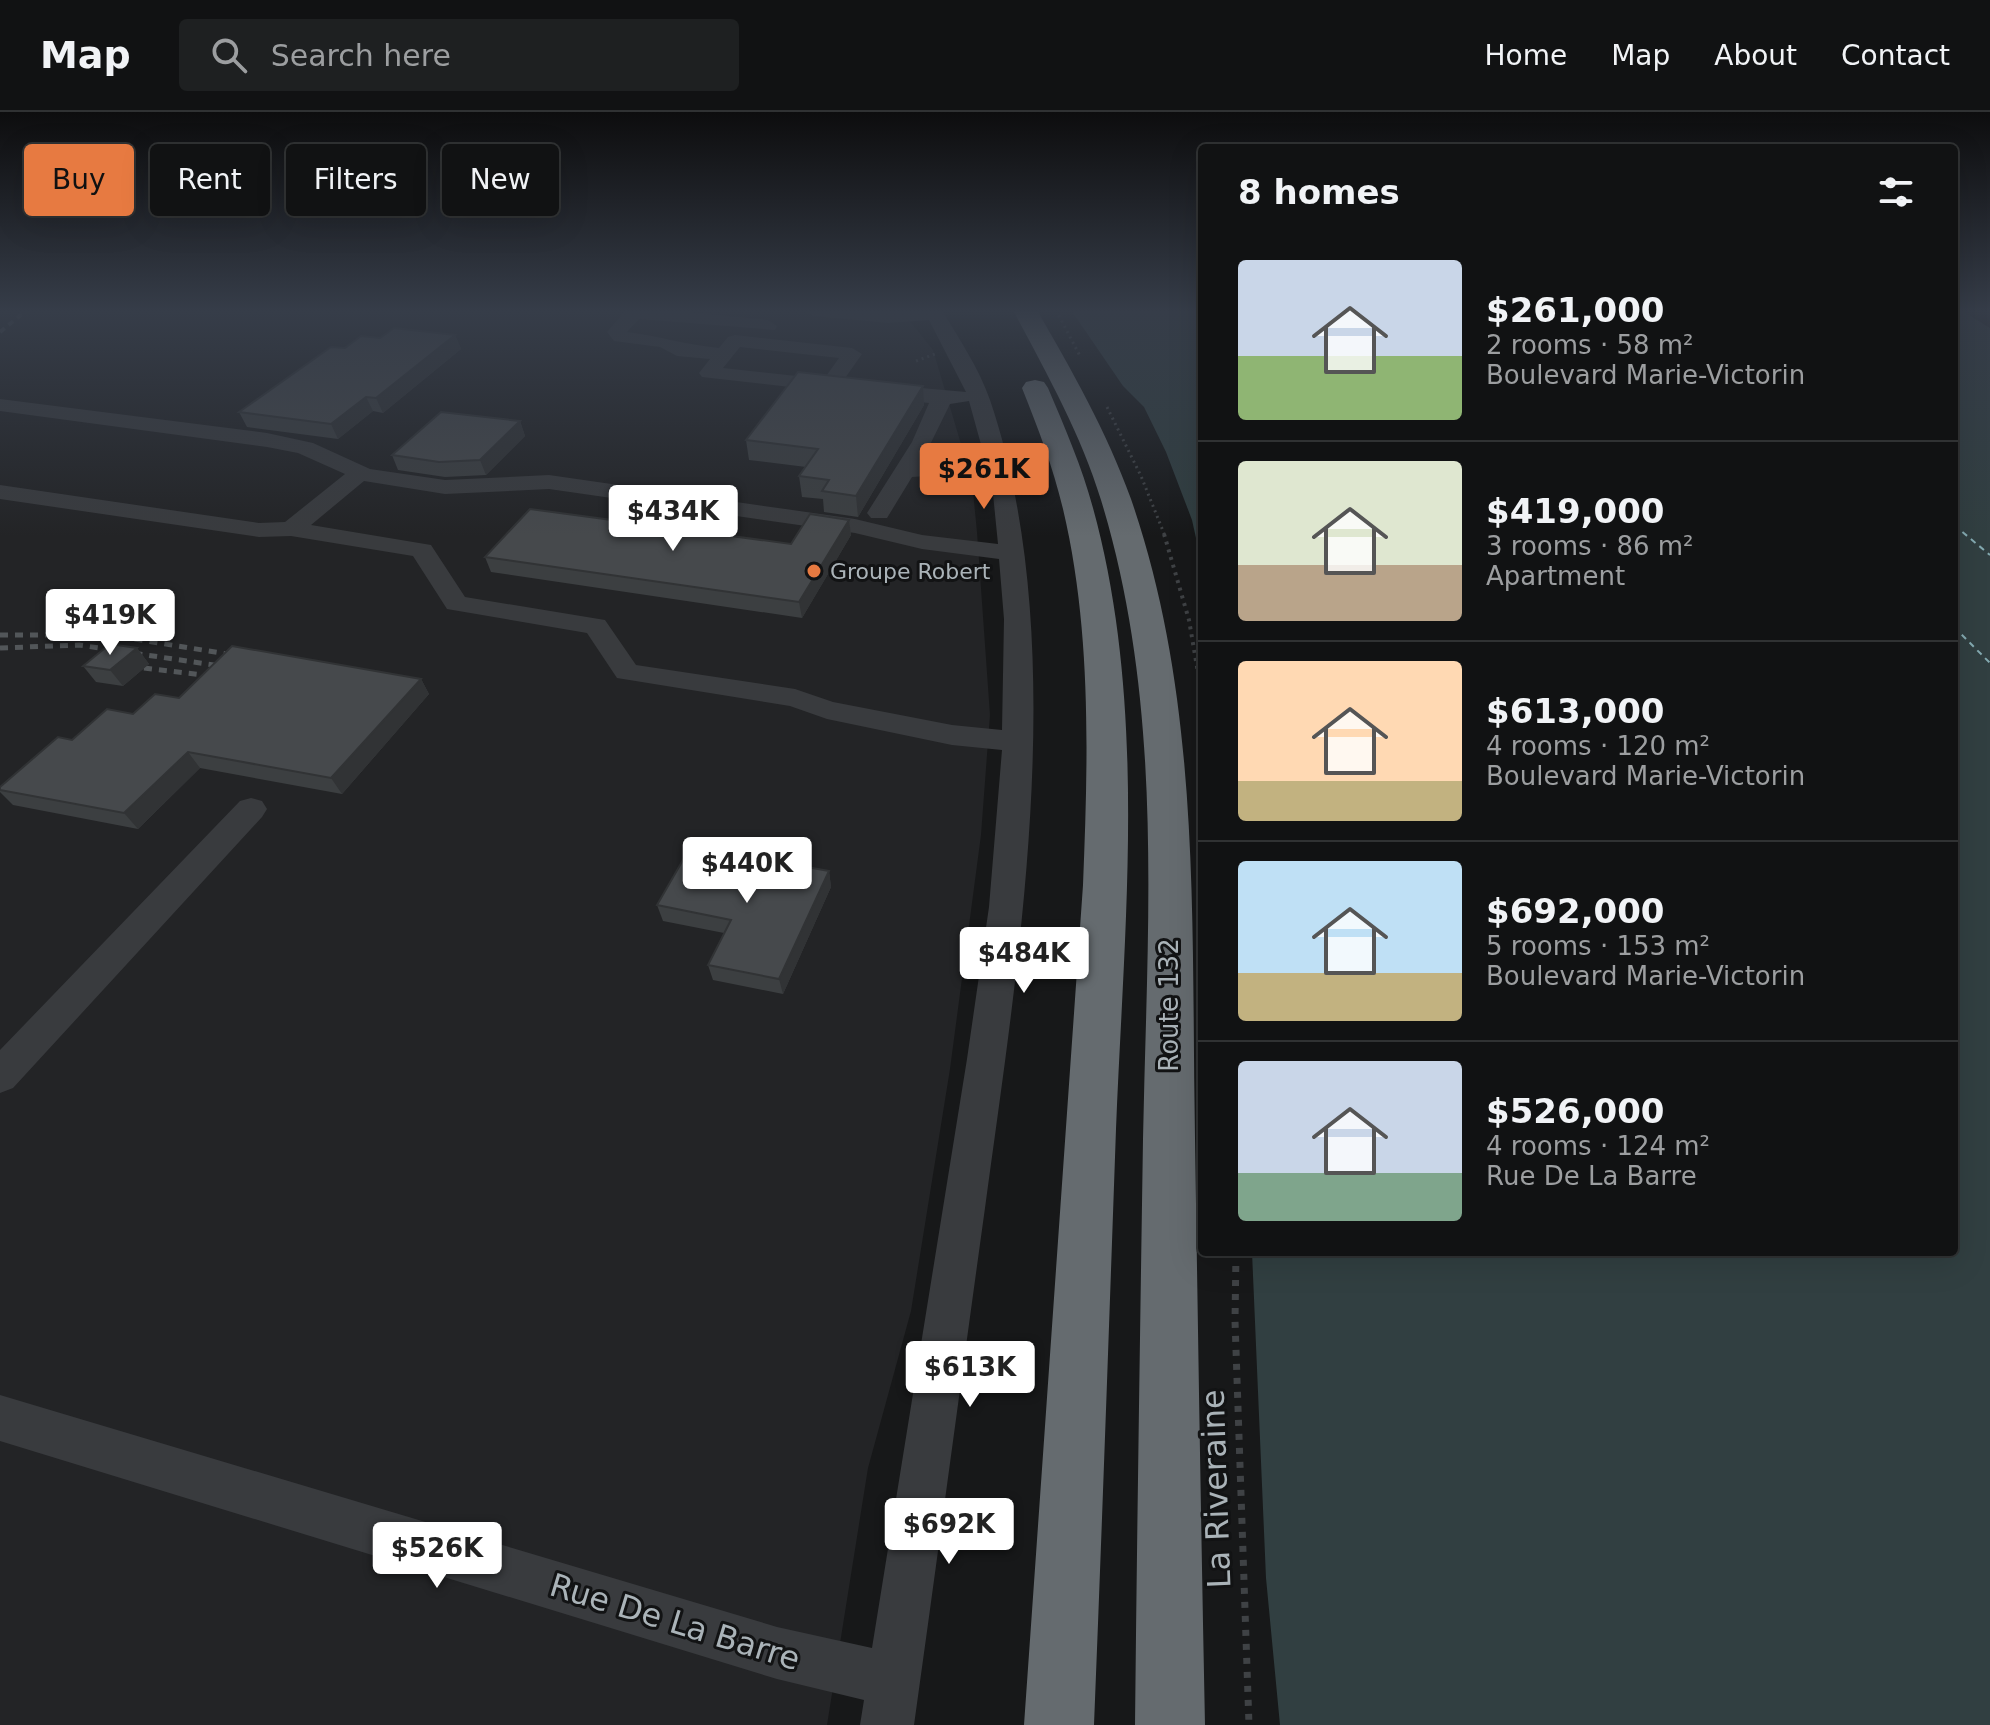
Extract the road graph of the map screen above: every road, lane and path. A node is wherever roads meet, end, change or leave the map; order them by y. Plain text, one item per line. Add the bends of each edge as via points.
1 (874, 385) edge
2 (974, 385) edge
3 (1034, 385) edge
4 (1064, 385) edge
5 (979, 397) junction
6 (1102, 397) dead end
7 (942, 398) junction
8 (6, 411) edge
9 (999, 465) junction
10 (905, 471) junction
11 (360, 473) junction
12 (0, 492) edge
13 (879, 513) dead end
14 (291, 529) junction
15 (1013, 553) junction
16 (1198, 665) edge
17 (1017, 741) junction
18 (251, 809) dead end
19 (0, 1076) edge
20 (1236, 1256) edge
21 (0, 1418) edge
22 (890, 1701) edge
23 (1059, 1725) edge
24 (1170, 1725) edge
25 (1249, 1725) edge

1 - 7 street
2 - 5 street
3 - 23 highway via 1084,523 1103,637 1107,706 1104,885
4 - 24 highway, Route 132 via 1120,511 1146,611 1164,737 1170,893
5 - 7 street
5 - 9 street
6 - 16 path via 1141,472 1177,568
7 - 10 street
8 - 11 street via 267,440 305,448
9 - 10 street
9 - 15 street
10 - 13 street
11 - 14 street
11 - 15 street via 445,487 549,482
12 - 14 street via 259,530
14 - 17 street via 422,550 456,603 596,626 627,672 795,698 827,710 952,735
15 - 17 street
17 - 22 street via 1006,907 988,1045
18 - 19 street
20 - 25 path, La Riveraine
21 - 22 street, Rue De La Barre via 840,1669

